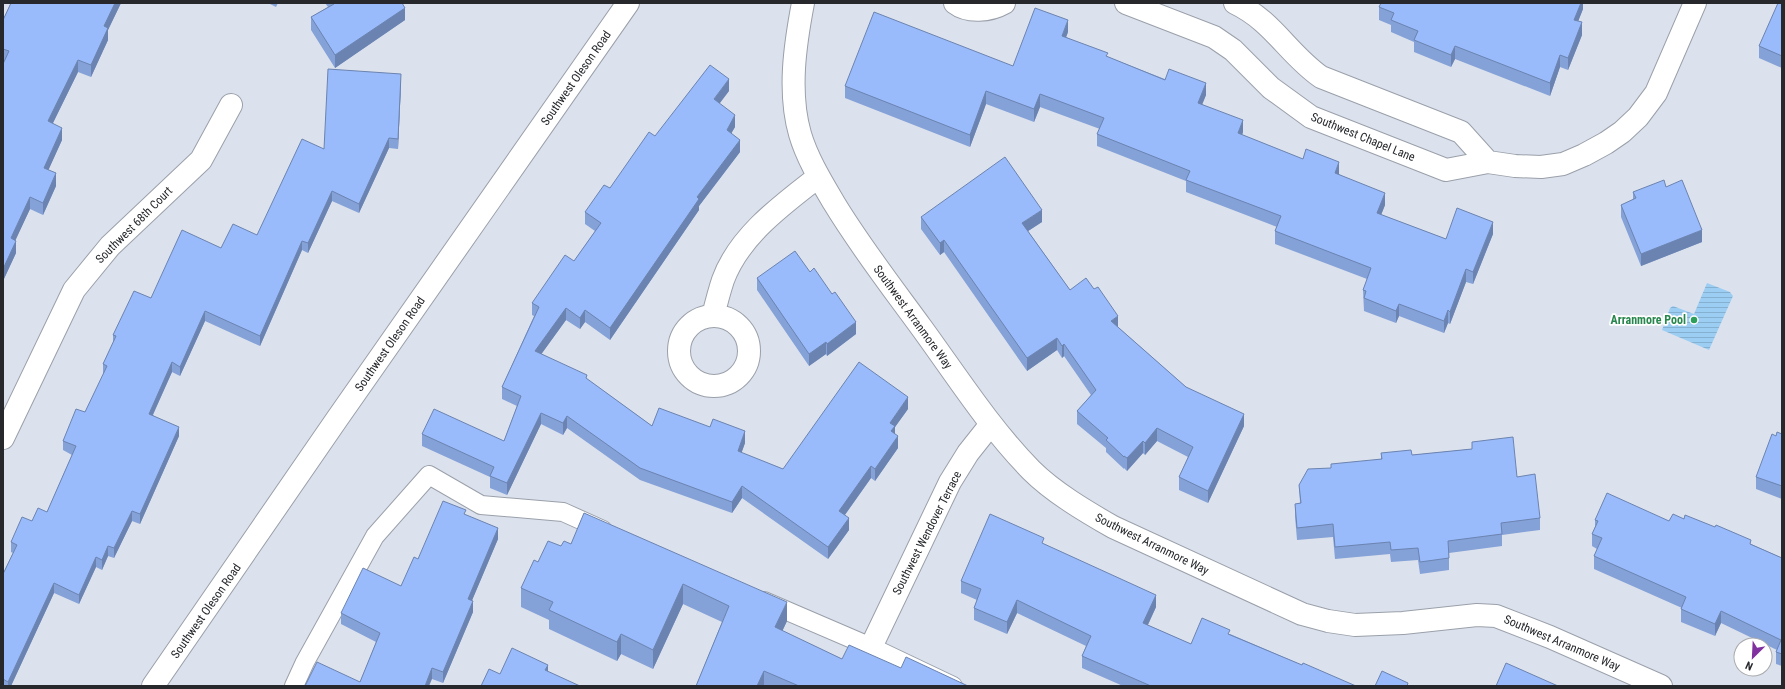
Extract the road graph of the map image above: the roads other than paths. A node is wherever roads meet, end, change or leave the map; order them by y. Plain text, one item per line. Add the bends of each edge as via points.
1 (628, 3) edge
2 (803, 3) edge
3 (954, 3) edge
4 (1004, 3) edge
5 (1126, 3) edge
6 (1235, 3) edge
7 (1695, 3) edge
8 (231, 104) dead end
9 (1488, 162) junction
10 (818, 177) junction
11 (713, 316) dead end
12 (991, 424) junction
13 (3, 438) edge
14 (621, 538) edge
15 (751, 595) edge
16 (871, 647) junction
17 (153, 686) edge
18 (294, 686) edge
19 (953, 686) edge
20 (1661, 686) edge

1 - 17 street, Southwest Oleson Road
2 - 10 street, Southwest Arranmore Way via 794,71 794,106 800,134
3 - 4 street via 976,10 996,8
5 - 9 street, Southwest Chapel Lane via 1214,37 1233,50 1271,88 1311,117 1446,170
6 - 9 street via 1248,9 1270,27 1305,66 1321,77 1461,132
7 - 9 street, Southwest Chapel Lane via 1656,93 1638,117 1622,132 1584,156 1563,164 1535,167
8 - 13 street, Southwest 68th Court via 200,160 110,246 74,290
10 - 11 street via 771,214 746,241 723,280
10 - 12 street, Southwest Arranmore Way via 862,247
12 - 16 street, Southwest Wendover Terrace via 968,453 950,482
12 - 20 street, Southwest Arranmore Way via 1032,470 1089,513 1302,614 1355,625 1477,615 1496,616
14 - 18 lane via 563,512 481,504 429,475 375,536
15 - 16 lane
16 - 19 lane

